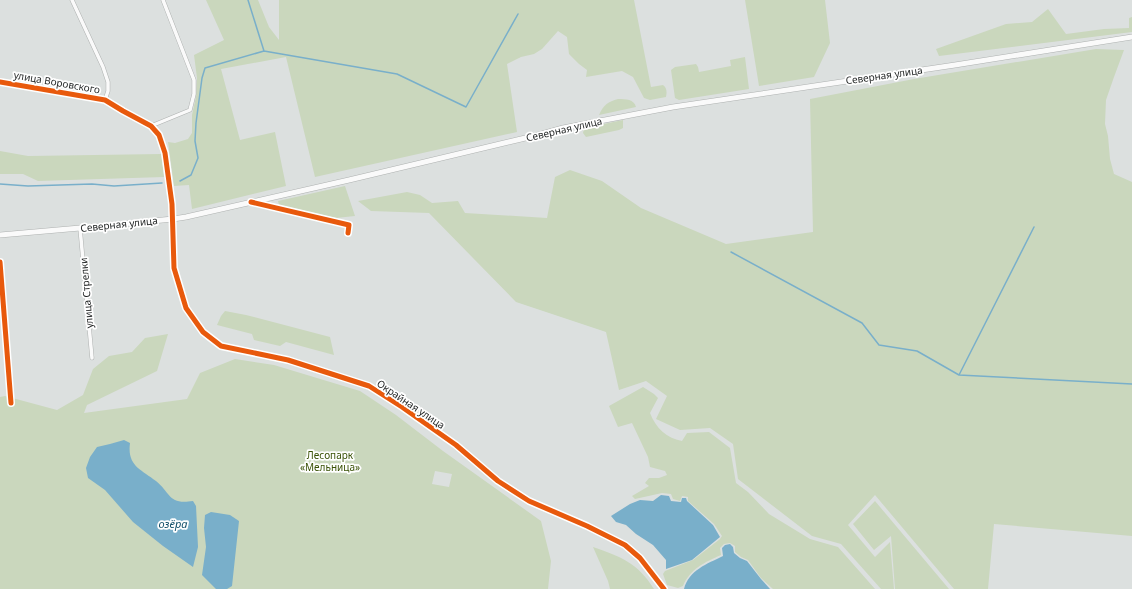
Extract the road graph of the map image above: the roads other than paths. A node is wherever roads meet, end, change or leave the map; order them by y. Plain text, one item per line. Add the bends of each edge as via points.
1 (72, 0) edge
2 (163, 0) edge
3 (1132, 37) edge
4 (0, 82) edge
5 (105, 100) junction
6 (151, 126) junction
7 (251, 202) junction
8 (173, 219) junction
9 (80, 228) junction
10 (348, 232) dead end
11 (0, 235) edge
12 (0, 262) edge
13 (92, 358) dead end
14 (11, 403) dead end
15 (664, 589) edge

1 - 5 street via 108,82
2 - 6 street via 194,80 194,94 190,110
3 - 7 main road, Северная улица via 652,111 563,128
4 - 5 street, улица Воровского
5 - 6 street, улица Воровского
6 - 8 street, улица Воровского via 159,135 165,152
7 - 8 main road, Северная улица
7 - 10 street via 349,225
8 - 9 main road, Северная улица
8 - 15 street, Окрайная улица via 174,268 184,302 203,332 221,346 288,360 369,386 456,445 498,481 528,500 625,545 640,558
9 - 11 main road, Северная улица
9 - 13 street, улица Стрелки
12 - 14 street

